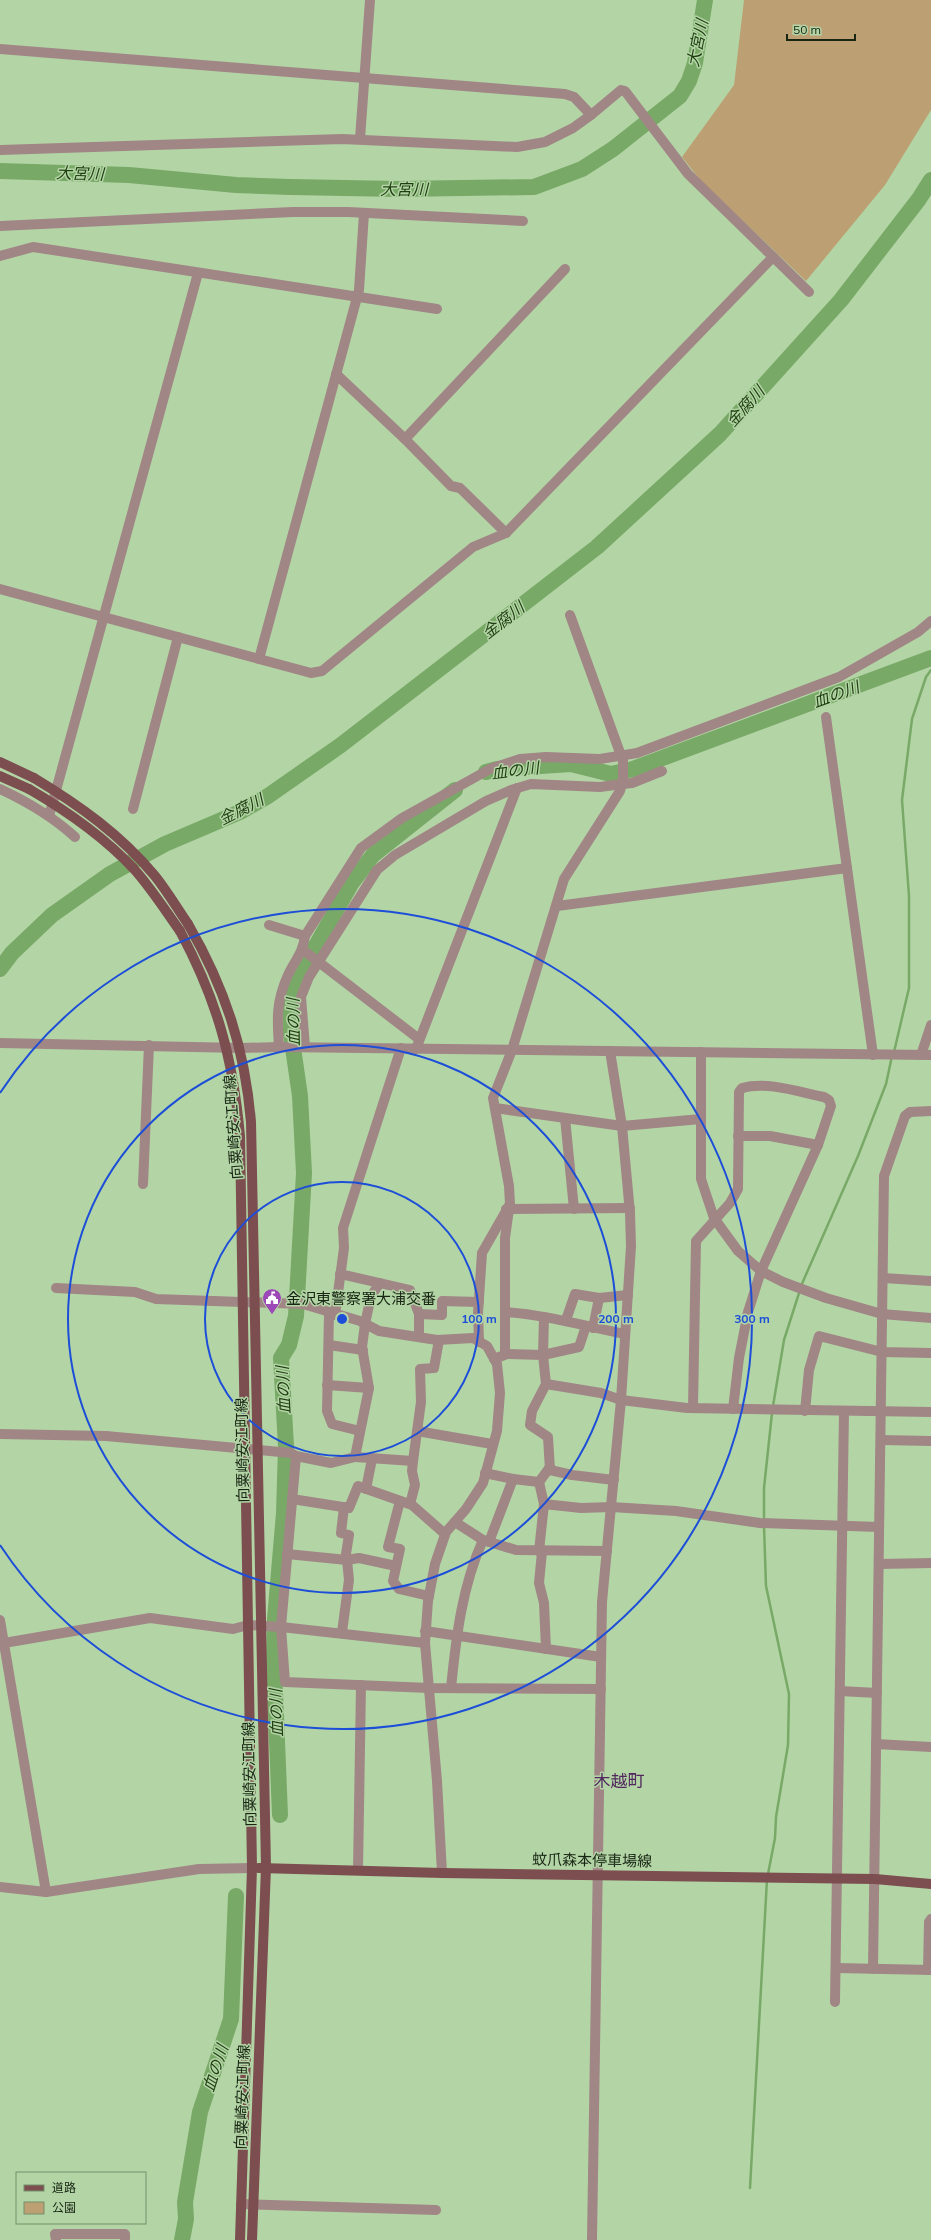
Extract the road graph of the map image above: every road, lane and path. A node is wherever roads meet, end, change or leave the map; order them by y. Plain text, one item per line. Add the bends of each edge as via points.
1 (370, 0) edge
2 (0, 49) edge
3 (364, 78) junction
4 (590, 115) junction
5 (360, 140) junction
6 (0, 150) edge
7 (364, 213) junction
8 (523, 221) dead end
9 (0, 226) edge
10 (0, 256) edge
11 (773, 257) junction
12 (565, 269) dead end
13 (198, 272) junction
14 (809, 292) dead end
15 (357, 297) junction
16 (436, 309) dead end
17 (336, 374) junction
18 (405, 439) junction
19 (506, 533) junction
20 (0, 589) edge
21 (570, 615) dead end
22 (103, 617) junction
23 (931, 621) edge
24 (178, 637) junction
25 (259, 659) junction
26 (826, 718) dead end
27 (622, 758) junction
28 (0, 762) edge
29 (662, 771) dead end
30 (0, 776) edge
31 (623, 782) junction
32 (517, 788) junction
33 (0, 790) edge
34 (133, 809) dead end
35 (49, 816) junction
36 (75, 837) dead end
37 (847, 868) junction
38 (556, 906) junction
39 (269, 925) dead end
40 (306, 936) junction
41 (304, 950) junction
42 (320, 961) junction
43 (931, 1025) edge
44 (0, 1043) edge
45 (418, 1044) junction
46 (149, 1045) junction
47 (280, 1047) junction
48 (305, 1047) junction
49 (227, 1048) junction
50 (241, 1048) junction
51 (401, 1048) junction
52 (512, 1050) junction
53 (610, 1051) junction
54 (701, 1052) junction
55 (878, 1055) junction
56 (926, 1055) edge
57 (495, 1108) junction
58 (931, 1111) edge
59 (565, 1118) junction
60 (701, 1119) junction
61 (622, 1126) junction
62 (738, 1136) junction
63 (818, 1146) junction
64 (143, 1184) dead end
65 (630, 1208) junction
66 (508, 1209) junction
67 (574, 1209) junction
68 (714, 1218) junction
69 (761, 1271) junction
70 (340, 1274) junction
71 (883, 1278) junction
72 (931, 1281) edge
73 (380, 1283) junction
74 (56, 1288) dead end
75 (628, 1295) junction
76 (599, 1298) junction
77 (242, 1301) junction
78 (255, 1302) junction
79 (479, 1302) junction
80 (506, 1312) junction
81 (332, 1314) junction
82 (419, 1314) junction
83 (882, 1314) junction
84 (544, 1317) junction
85 (931, 1318) edge
86 (566, 1320) junction
87 (365, 1324) junction
88 (589, 1327) junction
89 (625, 1334) junction
90 (419, 1337) junction
91 (439, 1340) junction
92 (479, 1342) junction
93 (329, 1345) junction
94 (363, 1350) junction
95 (882, 1352) junction
96 (931, 1353) edge
97 (505, 1354) junction
98 (543, 1355) junction
99 (494, 1359) junction
100 (546, 1384) junction
101 (327, 1385) junction
102 (369, 1388) junction
103 (621, 1400) junction
104 (693, 1408) junction
105 (733, 1409) junction
106 (804, 1410) junction
107 (844, 1411) junction
108 (881, 1412) junction
109 (931, 1412) edge
110 (360, 1431) junction
111 (417, 1431) junction
112 (0, 1434) edge
113 (881, 1440) junction
114 (931, 1441) edge
115 (492, 1444) junction
116 (245, 1449) junction
117 (256, 1451) junction
118 (289, 1454) junction
119 (355, 1458) junction
120 (372, 1459) junction
121 (413, 1461) junction
122 (550, 1467) junction
123 (485, 1472) junction
124 (513, 1479) junction
125 (614, 1480) junction
126 (539, 1482) junction
127 (366, 1489) junction
128 (292, 1499) junction
129 (400, 1501) junction
130 (410, 1504) junction
131 (544, 1504) junction
132 (344, 1507) junction
133 (611, 1507) junction
134 (455, 1522) junction
135 (841, 1527) junction
136 (880, 1527) junction
137 (445, 1534) junction
138 (486, 1541) junction
139 (541, 1551) junction
140 (607, 1551) junction
141 (288, 1554) junction
142 (346, 1560) junction
143 (931, 1563) edge
144 (879, 1564) junction
145 (396, 1566) junction
146 (429, 1596) junction
147 (0, 1620) edge
148 (248, 1625) junction
149 (260, 1626) junction
150 (281, 1627) junction
151 (425, 1631) junction
152 (342, 1632) junction
153 (456, 1635) junction
154 (4, 1643) junction
155 (425, 1643) junction
156 (546, 1649) junction
157 (602, 1657) junction
158 (361, 1685) junction
159 (429, 1688) junction
160 (451, 1688) junction
161 (601, 1689) junction
162 (840, 1691) junction
163 (877, 1692) junction
164 (876, 1744) junction
165 (931, 1747) edge
166 (266, 1867) junction
167 (252, 1868) junction
168 (358, 1870) junction
169 (442, 1873) junction
170 (597, 1875) junction
171 (838, 1878) junction
172 (874, 1879) junction
173 (931, 1884) edge
174 (0, 1887) edge
175 (46, 1892) junction
176 (931, 1919) edge
177 (836, 1968) junction
178 (873, 1969) junction
179 (930, 1970) edge
180 (835, 2002) dead end
181 (241, 2204) junction
182 (253, 2205) junction
183 (436, 2210) dead end
184 (56, 2240) edge
185 (125, 2240) edge
186 (240, 2240) edge
187 (252, 2240) edge
188 (592, 2240) edge

1 - 3 street
2 - 3 street
3 - 4 street via 565,94 574,97
3 - 5 street
4 - 5 street via 573,128 545,142 517,147
4 - 11 street via 621,90 625,91 688,174
5 - 6 street
7 - 8 street
7 - 9 street via 293,212
7 - 15 street
10 - 13 street via 33,247
11 - 14 street
11 - 19 street
12 - 18 street
13 - 15 street
13 - 22 street
15 - 16 street
15 - 17 street
17 - 18 street
17 - 25 street
18 - 19 street via 451,486 460,488
19 - 25 street via 474,547 322,671 311,673
20 - 22 street
21 - 27 street
22 - 24 street
22 - 35 street
23 - 27 street via 918,632 839,677
24 - 25 street
24 - 34 street
26 - 37 street
27 - 31 street
27 - 40 street via 520,759 490,769 402,818 361,848
28 - 50 main road, 向粟崎安江町線, bridge via 34,778 82,808 130,848 156,877 188,924 217,979
29 - 31 street via 632,783
30 - 49 main road, 向粟崎安江町線, bridge via 60,807 134,869 180,931 196,961
31 - 32 street via 600,787 531,784
31 - 38 street via 564,879
32 - 42 street via 480,804 395,855 377,870
32 - 45 street
33 - 35 street via 29,803
35 - 36 street
37 - 38 street
37 - 55 street
38 - 52 street
39 - 40 street
40 - 41 street
41 - 42 street
41 - 47 street via 278,998
42 - 45 street
42 - 48 street via 309,977 301,997
43 - 56 street
44 - 46 street
45 - 51 street
45 - 52 street
46 - 49 street
46 - 64 street
47 - 48 street
47 - 50 street
48 - 51 street
49 - 50 street
49 - 77 main road, 向粟崎安江町線 via 233,1070 240,1136
50 - 78 main road, 向粟崎安江町線 via 248,1084 251,1122
51 - 70 street via 343,1228 344,1248
52 - 53 street
52 - 57 street via 493,1098
53 - 54 street
53 - 61 street
54 - 55 street
54 - 60 street
55 - 56 street
57 - 59 street
57 - 66 street via 509,1186
58 - 71 street via 910,1112 905,1116 884,1176
59 - 61 street
59 - 67 street
60 - 61 street
60 - 68 street via 701,1179
61 - 65 street
62 - 63 street via 770,1136
62 - 63 street via 739,1092 742,1088 749,1086 785,1089 829,1100 831,1106
62 - 68 street via 738,1189 730,1203
63 - 69 street
65 - 67 street
65 - 75 street
66 - 67 street
66 - 79 street via 482,1253
66 - 80 street via 505,1238
68 - 69 street via 738,1251
68 - 104 street via 696,1241
69 - 83 street via 826,1298
69 - 105 street via 748,1312
70 - 73 street
70 - 81 street
71 - 72 street
71 - 83 street
73 - 82 street via 410,1290
73 - 87 street via 371,1296
74 - 77 street via 135,1292 156,1299
75 - 76 street
75 - 89 street
76 - 86 street via 576,1294
76 - 88 street
77 - 78 street
77 - 116 main road, 向粟崎安江町線
78 - 81 street via 296,1303
78 - 117 main road, 向粟崎安江町線
79 - 82 street via 442,1301 442,1315
79 - 92 street
80 - 84 street
80 - 97 street
81 - 87 street
81 - 93 street
82 - 90 street
83 - 85 street
83 - 95 street
84 - 86 street
84 - 98 street
86 - 88 street
87 - 90 street via 379,1331
87 - 94 street
88 - 89 street
88 - 98 street via 579,1347
89 - 103 street
90 - 91 street
91 - 92 street via 472,1338
91 - 111 street via 434,1368 420,1369 422,1402
92 - 99 street via 487,1346
93 - 94 street
93 - 101 street
94 - 102 street
95 - 96 street
95 - 106 street via 819,1336 809,1370
95 - 108 street
97 - 98 street
97 - 99 street
98 - 100 street
99 - 115 street via 497,1364 500,1393 497,1431
100 - 103 street via 601,1392
100 - 122 street via 532,1411 530,1425 548,1437
101 - 102 street
101 - 110 street via 327,1410 332,1424
102 - 110 street
103 - 104 street
103 - 125 street
104 - 105 street
105 - 106 street
106 - 107 street
107 - 108 street
107 - 135 street
108 - 109 street
108 - 113 street
110 - 119 street
111 - 115 street
111 - 121 street
112 - 116 street via 106,1436
113 - 114 street
113 - 136 street
115 - 123 street
116 - 117 street
116 - 148 main road, 向粟崎安江町線
117 - 118 street
117 - 149 main road, 向粟崎安江町線
118 - 119 street via 331,1463
118 - 128 street
119 - 120 street
120 - 121 street
120 - 127 street
121 - 130 street via 412,1471 416,1485
122 - 125 street via 550,1470 572,1475
122 - 126 street
123 - 124 street
123 - 134 street via 483,1483
124 - 126 street
124 - 138 street
125 - 133 street
126 - 131 street
127 - 129 street
127 - 132 street via 358,1486 349,1508
128 - 132 street
128 - 141 street
129 - 130 street
129 - 145 street via 388,1547 400,1549
130 - 137 street
131 - 133 street via 581,1508
131 - 139 street
132 - 142 street via 341,1534 349,1534
133 - 135 street via 676,1511 760,1523
133 - 140 street
134 - 137 street
134 - 138 street
135 - 136 street
135 - 162 street
136 - 144 street
137 - 146 street via 435,1564
138 - 139 street via 516,1550
138 - 153 street via 475,1558
139 - 140 street
139 - 156 street via 540,1583 544,1603
140 - 157 street via 602,1602
141 - 142 street
141 - 150 street
142 - 145 street via 359,1558
142 - 152 street via 349,1580
143 - 144 street
144 - 163 street
145 - 146 street via 393,1580 398,1589
146 - 151 street
147 - 154 street
148 - 149 street
148 - 154 street via 233,1629 150,1618
148 - 167 main road, 向粟崎安江町線
149 - 150 street
149 - 166 main road, 向粟崎安江町線
150 - 152 street
150 - 158 street via 284,1682
151 - 153 street
151 - 155 street
152 - 155 street
153 - 156 street
153 - 160 street
154 - 175 street
155 - 159 street
156 - 157 street
157 - 161 street
158 - 159 street
158 - 168 street
159 - 160 street
159 - 169 street
160 - 161 street
161 - 170 street
162 - 163 street
162 - 171 street
163 - 164 street
164 - 165 street
164 - 172 street
166 - 167 main road, 蚊爪森本停車場線
166 - 168 main road, 蚊爪森本停車場線
166 - 182 main road, 向粟崎安江町線
167 - 175 street via 200,1869
167 - 181 main road, 向粟崎安江町線
168 - 169 main road, 蚊爪森本停車場線
169 - 170 main road, 蚊爪森本停車場線
170 - 171 main road, 蚊爪森本停車場線
170 - 188 street
171 - 172 main road, 蚊爪森本停車場線
171 - 177 street
172 - 173 main road, 蚊爪森本停車場線
172 - 178 street
174 - 175 street
176 - 179 street
177 - 178 street
177 - 180 street
178 - 179 street
181 - 182 street
181 - 186 main road, 向粟崎安江町線
182 - 183 street
182 - 187 main road, 向粟崎安江町線
184 - 185 street via 55,2234 125,2234

